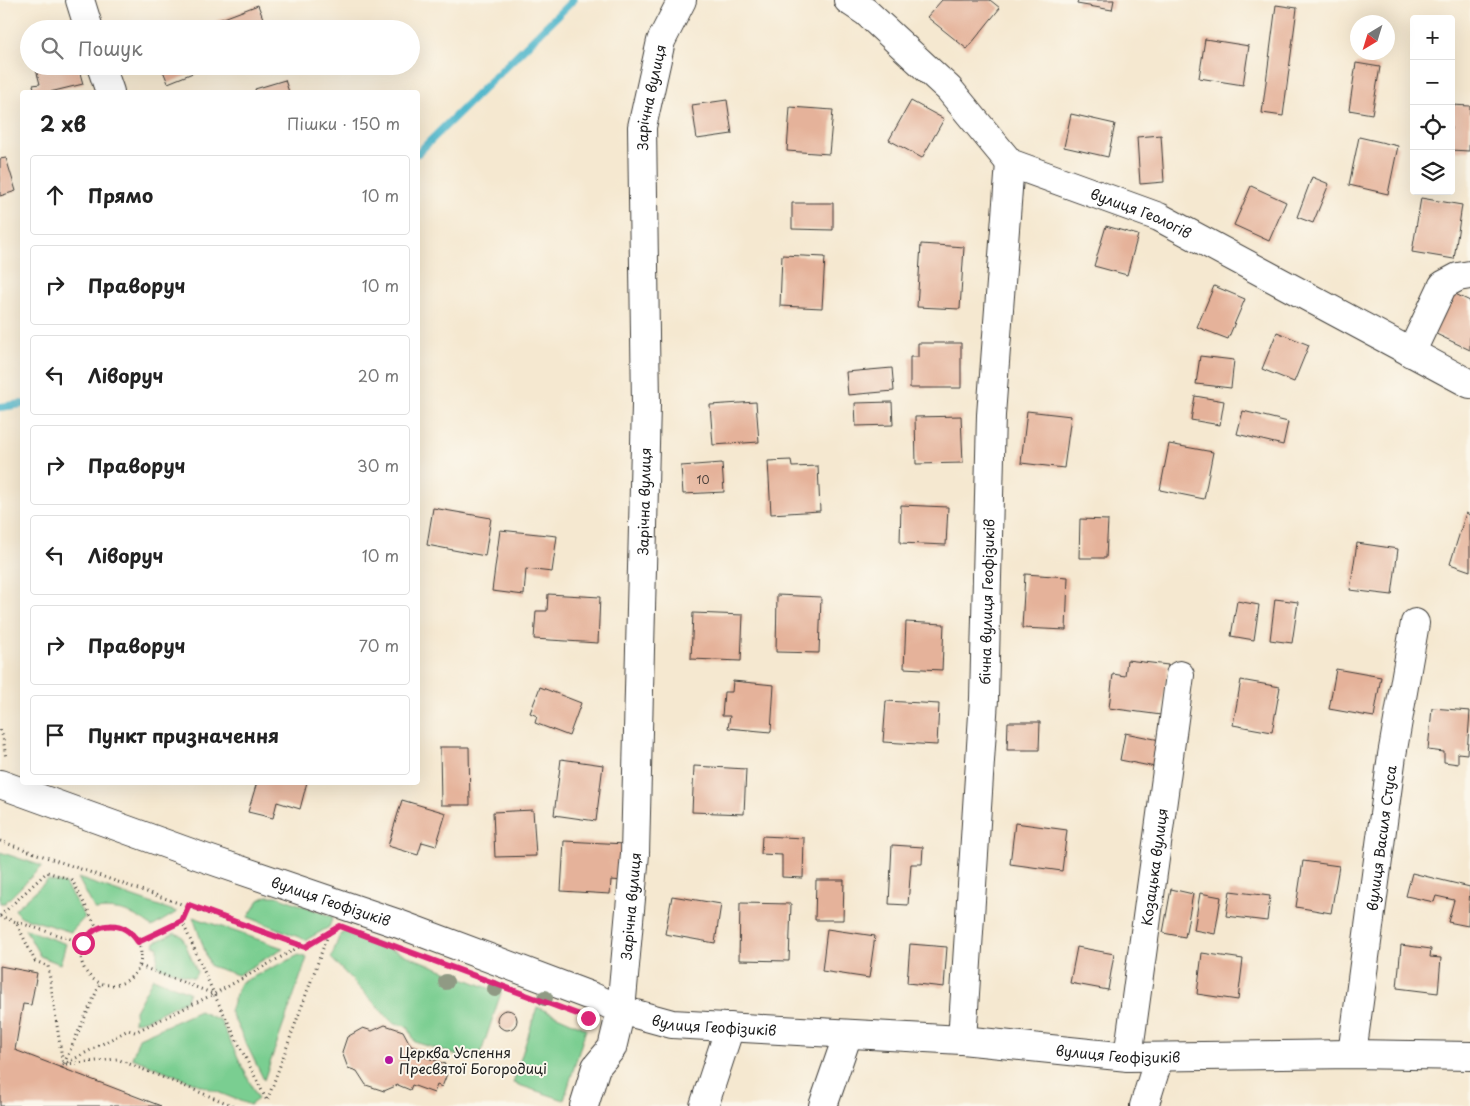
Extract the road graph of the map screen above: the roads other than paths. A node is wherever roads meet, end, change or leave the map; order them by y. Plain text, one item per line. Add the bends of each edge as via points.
1 (80, 0) edge
2 (682, 0) edge
3 (848, 0) edge
4 (86, 20) edge
5 (104, 75) edge
6 (109, 90) edge
7 (1010, 163) junction
8 (1470, 274) edge
9 (1411, 353) junction
10 (1470, 384) edge
11 (1415, 623) dead end
12 (1180, 675) dead end
13 (0, 784) edge
14 (621, 1010) junction
15 (730, 1027) junction
16 (848, 1034) junction
17 (962, 1040) junction
18 (1352, 1054) junction
19 (1470, 1056) edge
20 (1128, 1057) junction
21 (1159, 1058) junction
22 (584, 1106) edge
23 (704, 1106) edge
24 (823, 1106) edge
25 (1144, 1106) edge

1 - 4 street
2 - 14 street, Зарічна вулиця via 661,41 642,127 646,414 636,854
3 - 7 street via 866,12 949,89
5 - 6 street
7 - 9 street, вулиця Геологів via 1159,216
7 - 17 street, бічна вулиця Геофізиків via 990,415 984,699
8 - 9 street via 1444,286
9 - 10 street, вулиця Геологів
11 - 18 street, вулиця Василя Стуса via 1392,755
12 - 20 street, Козацька вулиця
13 - 14 street, вулиця Геофізиків via 399,924
14 - 15 street, вулиця Геофізиків via 672,1024
14 - 22 street, Зарічна вулиця via 612,1048 596,1067
15 - 16 street, вулиця Геофізиків
15 - 23 street
16 - 17 street, вулиця Геофізиків
16 - 24 street
17 - 20 street, вулиця Геофізиків
18 - 19 street, вулиця Геофізиків
18 - 21 street, вулиця Геофізиків
20 - 21 street, вулиця Геофізиків
21 - 25 street

